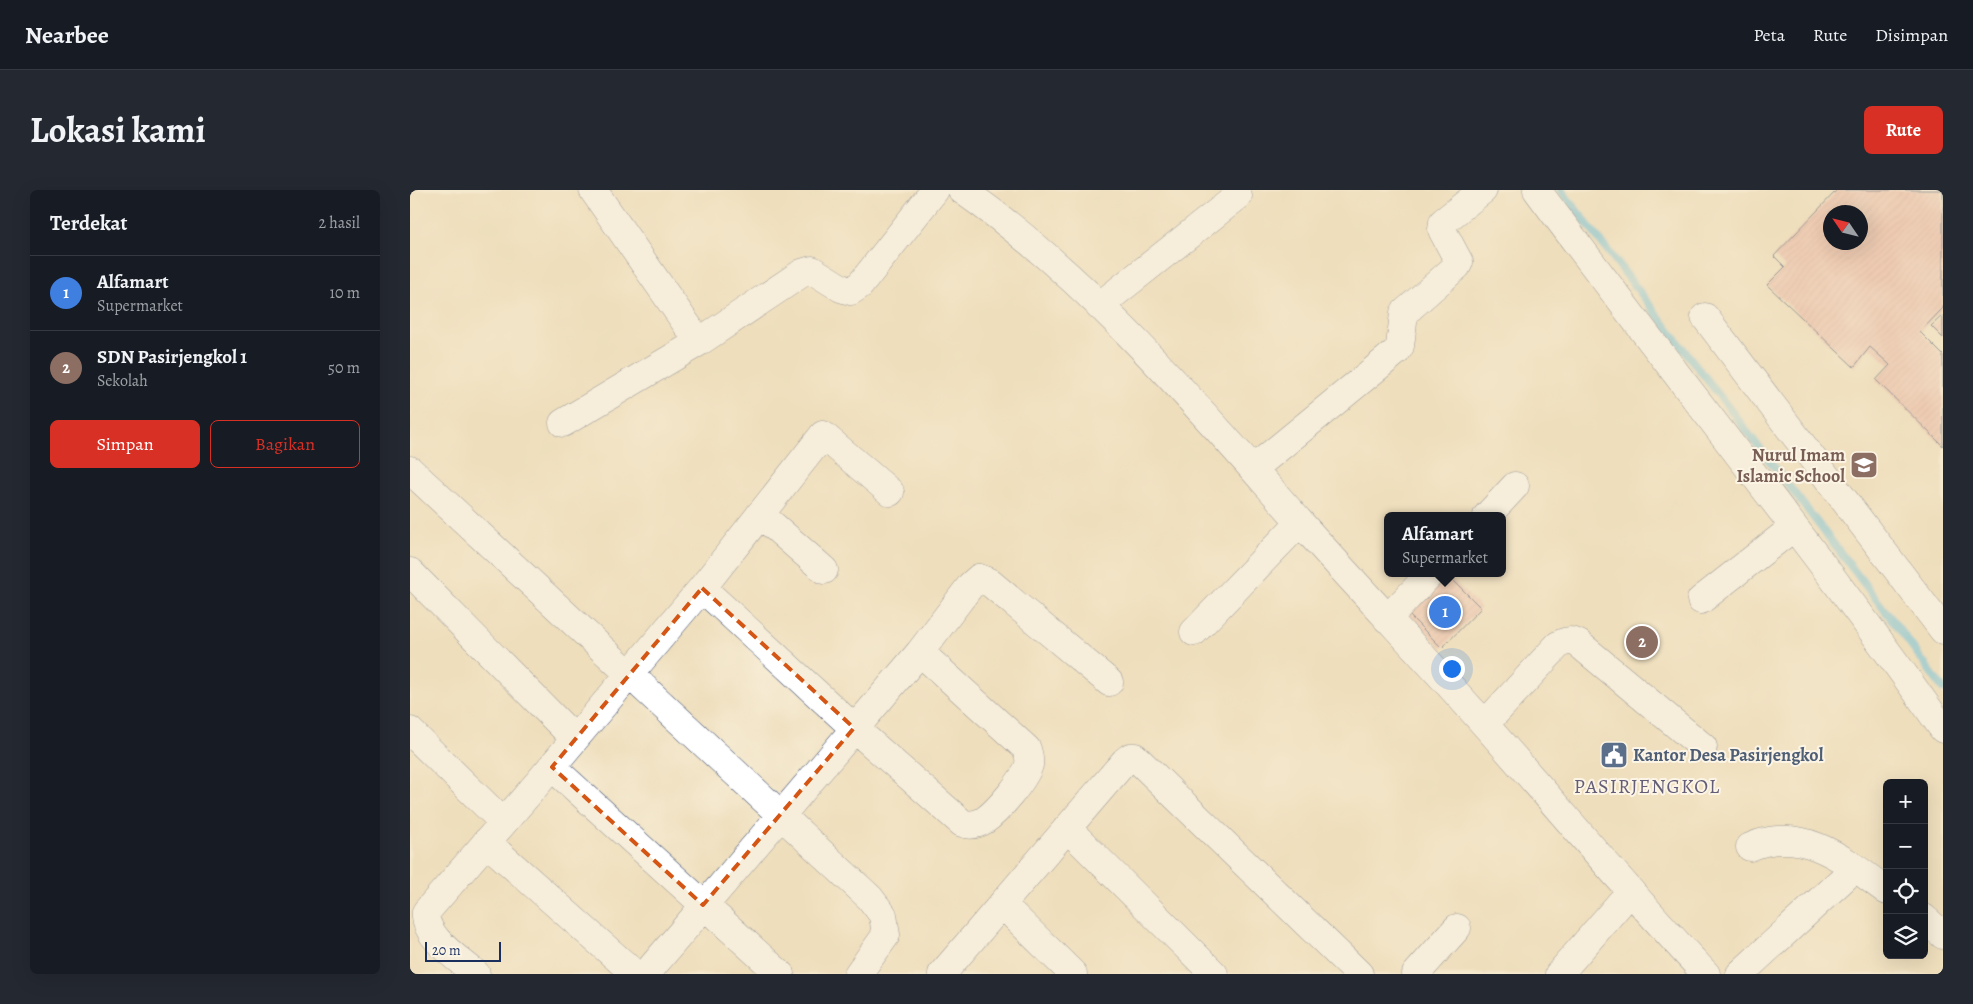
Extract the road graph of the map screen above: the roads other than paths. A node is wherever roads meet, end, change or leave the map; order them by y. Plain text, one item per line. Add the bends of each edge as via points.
1 (593, 190) edge
2 (935, 190) edge
3 (962, 190) edge
4 (1483, 190) edge
5 (1537, 190) edge
6 (1238, 196) dead end
7 (1098, 306) junction
8 (1705, 317) dead end
9 (699, 342) junction
10 (563, 423) dead end
11 (1254, 469) junction
12 (410, 470) edge
13 (1515, 486) dead end
14 (890, 492) dead end
15 (1491, 512) edge
16 (760, 514) junction
17 (1300, 522) junction
18 (1794, 527) junction
19 (824, 570) dead end
20 (410, 572) edge
21 (1427, 577) edge
22 (702, 588) junction
23 (1701, 600) dead end
24 (1387, 619) junction
25 (1943, 630) edge
26 (1194, 632) dead end
27 (920, 652) junction
28 (629, 674) junction
29 (1109, 682) dead end
30 (1485, 724) junction
31 (854, 728) junction
32 (1943, 729) edge
33 (410, 731) edge
34 (575, 739) junction
35 (1703, 747) dead end
36 (552, 767) junction
37 (781, 813) junction
38 (1067, 828) junction
39 (495, 832) junction
40 (1750, 847) dead end
41 (1855, 868) junction
42 (1883, 888) edge
43 (1629, 892) junction
44 (1002, 904) junction
45 (703, 905) junction
46 (1928, 922) edge
47 (1457, 928) dead end
48 (1943, 935) edge
49 (476, 974) edge
50 (635, 974) edge
51 (646, 974) edge
52 (780, 974) edge
53 (858, 974) edge
54 (942, 974) edge
55 (1072, 974) edge
56 (1214, 974) edge
57 (1359, 974) edge
58 (1416, 974) edge
59 (1559, 974) edge
60 (1706, 974) edge
61 (1740, 974) edge

1 - 9 street
2 - 9 street via 860,286 852,291 812,270 802,273
3 - 7 street via 1036,248
4 - 11 street via 1443,222 1442,230 1459,262 1404,313 1397,351
5 - 18 street
6 - 7 street
7 - 11 street via 1184,392
8 - 25 street
9 - 10 street
11 - 17 street
12 - 28 street
13 - 15 street
14 - 16 street via 823,435
16 - 19 street
16 - 22 street
17 - 24 street
17 - 26 street
18 - 23 street
18 - 32 street
20 - 34 street
21 - 24 street
22 - 28 street
22 - 31 street
24 - 30 street
27 - 29 street via 971,585 983,578
27 - 31 street
27 - 31 street via 1027,749 1030,762 1007,797 985,820 970,826 962,823
28 - 34 street
28 - 37 street
30 - 35 street via 1558,645 1572,641 1580,644
30 - 43 street
31 - 37 street
33 - 39 street
34 - 36 street
36 - 39 street
36 - 45 street
37 - 45 street
37 - 53 street via 870,898 883,915 886,935
38 - 44 street
38 - 56 street
38 - 57 street via 1125,761 1135,756
39 - 49 street via 426,912 425,921 432,934
39 - 50 street
40 - 41 street via 1764,841 1802,840
41 - 42 street
41 - 61 street
43 - 59 street
43 - 60 street
44 - 54 street
44 - 55 street
45 - 51 street
45 - 52 street
46 - 48 street
47 - 58 street

